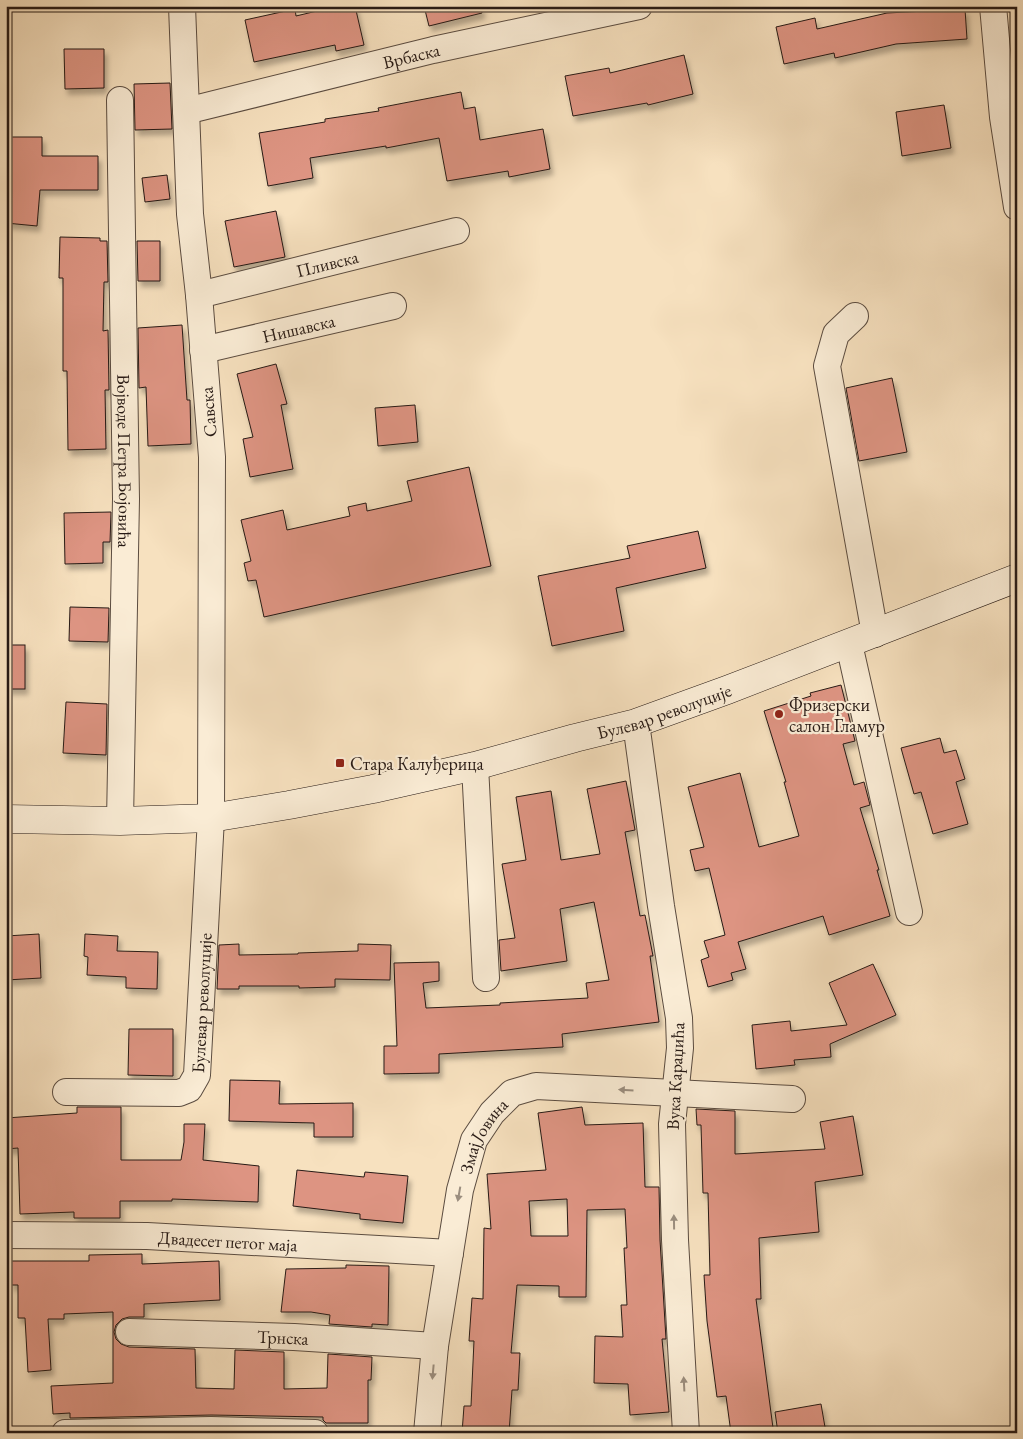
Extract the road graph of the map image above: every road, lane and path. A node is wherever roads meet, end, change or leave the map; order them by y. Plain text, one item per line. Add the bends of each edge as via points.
1 (182, 6) edge
2 (639, 6) edge
3 (993, 6) edge
4 (120, 100) dead end
5 (186, 111) junction
6 (1017, 207) edge
7 (456, 231) dead end
8 (200, 295) junction
9 (393, 306) dead end
10 (855, 316) dead end
11 (203, 350) junction
12 (1017, 578) edge
13 (875, 634) junction
14 (849, 644) junction
15 (636, 722) junction
16 (475, 766) junction
17 (211, 818) junction
18 (6, 819) edge
19 (120, 821) junction
20 (909, 912) dead end
21 (486, 978) dead end
22 (66, 1092) dead end
23 (675, 1092) junction
24 (792, 1099) dead end
25 (6, 1235) edge
26 (450, 1253) junction
27 (129, 1332) dead end
28 (435, 1346) junction
29 (65, 1433) edge
30 (315, 1433) edge
31 (427, 1433) edge
32 (686, 1433) edge

1 - 5 street, Савска
2 - 5 street, Врбаска via 433,50
3 - 6 street via 1003,117
4 - 19 street, Војводе Петра Бојовића via 126,499
5 - 8 street, Савска via 190,214
7 - 8 street, Пливска
8 - 11 street, Савска
9 - 11 street, Нишавска
10 - 13 street via 836,334 827,366
11 - 17 street, Савска via 212,457
12 - 13 main road, Булевар револуције
13 - 14 main road, Булевар револуције
14 - 15 main road, Булевар револуције
14 - 20 street
15 - 16 main road, Булевар револуције
15 - 23 street, Вука Караџића via 679,1018 680,1048
16 - 17 main road, Булевар револуције via 373,790
16 - 21 street
17 - 19 main road, Булевар револуције
17 - 22 street, Булевар револуције via 196,1080 189,1089 179,1093
18 - 19 main road, Булевар револуције
23 - 24 street, Змај Јовина
23 -> 26 street, Змај Јовина via 536,1086 512,1093 492,1113 474,1140 460,1190
32 -> 23 street, Вука Караџића via 674,1240 672,1124
25 - 26 street, Двадесет петог маја via 147,1236
26 - 28 street, Змај Јовина
27 - 28 street, Трнска via 294,1337
28 -> 31 street, Змај Јовина
29 - 30 street via 211,1430

